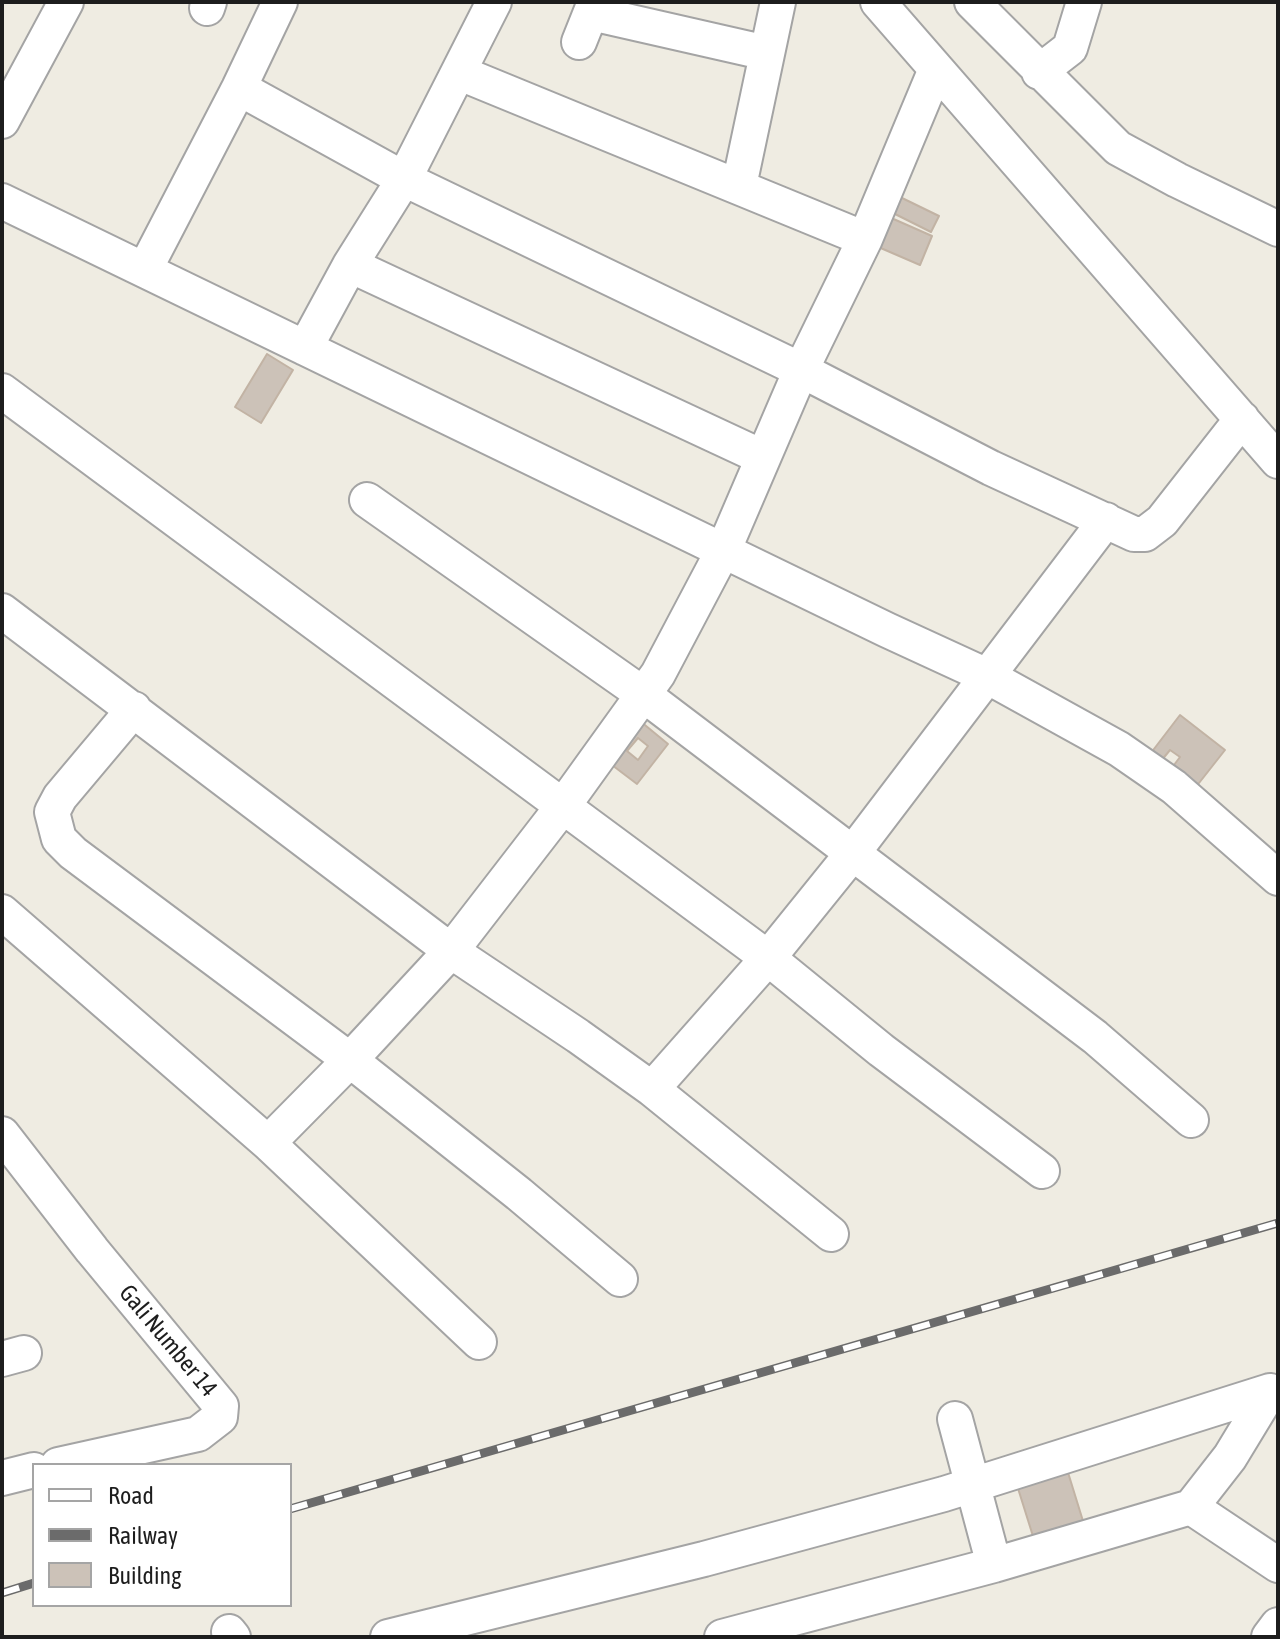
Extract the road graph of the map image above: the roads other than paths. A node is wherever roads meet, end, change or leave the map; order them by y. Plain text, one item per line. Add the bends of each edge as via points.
1 (66, 2) edge
2 (280, 2) edge
3 (494, 2) edge
4 (778, 2) edge
5 (878, 2) edge
6 (1084, 2) edge
7 (985, 8) edge
8 (588, 19) edge
9 (767, 53) junction
10 (936, 69) junction
11 (1039, 72) junction
12 (460, 73) junction
13 (239, 88) junction
14 (2, 121) edge
15 (404, 179) junction
16 (739, 186) junction
17 (2, 201) edge
18 (1278, 229) edge
19 (865, 239) junction
20 (350, 265) junction
21 (145, 269) junction
22 (305, 348) junction
23 (801, 370) junction
24 (2, 391) edge
25 (1242, 419) junction
26 (762, 457) junction
27 (1278, 461) edge
28 (367, 500) dead end
29 (1106, 520) junction
30 (724, 549) junction
31 (2, 611) edge
32 (987, 676) junction
33 (644, 695) junction
34 (134, 709) junction
35 (563, 806) junction
36 (852, 854) junction
37 (1278, 878) edge
38 (2, 912) edge
39 (451, 951) junction
40 (768, 958) junction
41 (350, 1060) junction
42 (652, 1089) junction
43 (1191, 1120) dead end
44 (2, 1134) edge
45 (268, 1143) junction
46 (1042, 1171) dead end
47 (831, 1234) dead end
48 (620, 1279) dead end
49 (479, 1342) dead end
50 (1270, 1413) edge
51 (955, 1419) dead end
52 (67, 1463) edge
53 (32, 1470) edge
54 (2, 1478) edge
55 (973, 1485) junction
56 (1191, 1507) junction
57 (994, 1565) junction
58 (1278, 1565) edge
59 (1278, 1625) edge
60 (801, 1627) edge
61 (388, 1637) edge
62 (722, 1637) edge
63 (1269, 1637) edge

1 - 14 street
2 - 13 street
3 - 12 street
4 - 9 street
5 - 10 street
6 - 11 street via 1070,48
7 - 11 street
8 - 9 street
9 - 16 street
10 - 19 street
10 - 25 street
11 - 18 street via 1118,148
12 - 15 street
12 - 16 street
13 - 15 street
13 - 21 street
15 - 20 street
15 - 23 street
16 - 19 street
17 - 21 street
19 - 23 street
20 - 22 street
20 - 26 street
21 - 22 street
22 - 30 street
23 - 26 street
23 - 29 street via 991,468
24 - 35 street
25 - 27 street
25 - 29 street via 1154,530 1134,534
26 - 30 street
28 - 33 street
29 - 32 street
30 - 32 street
30 - 33 street
31 - 34 street
32 - 36 street
32 - 37 street via 1119,749 1174,787
33 - 35 street
33 - 36 street
34 - 39 street
34 - 41 street via 60,797 52,812 59,839
35 - 39 street
35 - 40 street
36 - 40 street
36 - 43 street via 1095,1037
38 - 45 street
39 - 41 street
39 - 42 street
40 - 42 street
40 - 46 street
41 - 45 street
41 - 48 street
42 - 47 street
44 - 52 street, Gali Number 14 via 221,1406 220,1417 198,1434
45 - 49 street
50 - 55 street via 1270,1391
50 - 56 street
51 - 55 street
53 - 54 street
55 - 57 street
55 - 61 street
56 - 57 street
56 - 58 street
57 - 60 street
59 - 63 street
60 - 62 street

